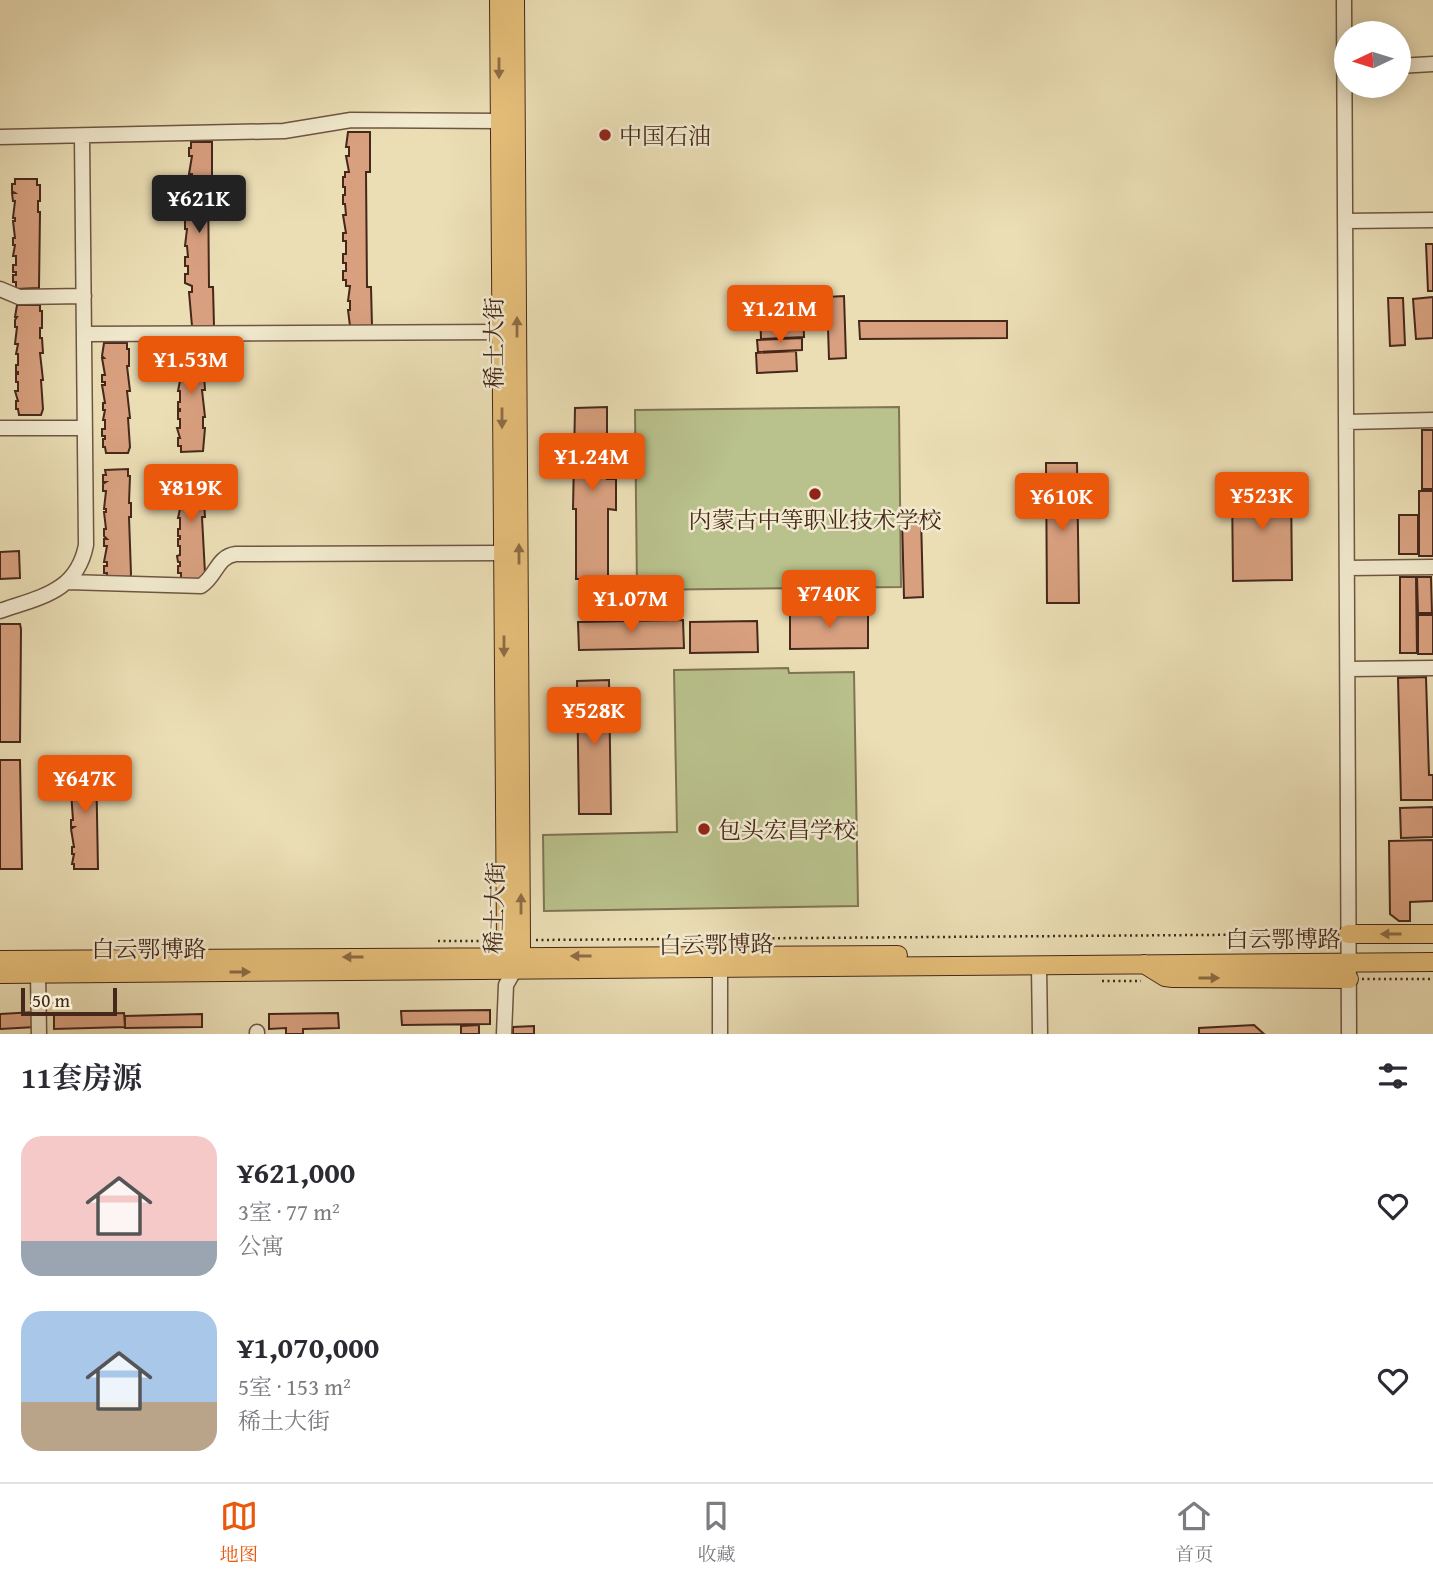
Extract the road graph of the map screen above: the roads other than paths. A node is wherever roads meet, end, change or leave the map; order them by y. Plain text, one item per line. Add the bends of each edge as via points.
1 (499, 0) edge
2 (515, 0) edge
3 (1344, 0) edge
4 (1344, 21) edge
5 (1433, 64) edge
6 (1411, 65) edge
7 (1345, 98) edge
8 (500, 121) junction
9 (82, 136) junction
10 (0, 137) edge
11 (1433, 220) edge
12 (1345, 221) junction
13 (0, 289) edge
14 (84, 296) junction
15 (501, 332) junction
16 (85, 334) junction
17 (1433, 420) edge
18 (1346, 422) junction
19 (0, 428) edge
20 (84, 428) junction
21 (503, 553) junction
22 (1433, 567) edge
23 (1347, 568) junction
24 (68, 582) junction
25 (0, 611) edge
26 (1433, 668) edge
27 (1348, 669) junction
28 (1348, 934) junction
29 (1433, 934) edge
30 (1433, 952) edge
31 (514, 953) junction
32 (0, 960) edge
33 (1433, 962) edge
34 (1039, 965) junction
35 (1348, 965) junction
36 (720, 969) junction
37 (38, 973) junction
38 (0, 974) edge
39 (39, 1034) edge
40 (504, 1034) edge
41 (720, 1034) edge
42 (1040, 1034) edge
43 (1349, 1034) edge

1 -> 8 main road, 稀土大街
31 -> 2 main road, 稀土大街
3 - 4 street
5 - 6 street
7 - 12 street
8 - 9 street via 351,121 284,131
8 - 15 main road, 稀土大街
9 - 10 street
9 - 14 street
11 - 12 street
12 - 18 street
13 - 14 street via 19,297
14 - 16 street
15 - 16 street
15 -> 21 main road, 稀土大街
16 - 20 street
17 - 18 street
18 - 23 street
19 - 20 street
20 - 24 street via 86,545
21 - 24 street via 236,554 225,557 201,586
21 -> 31 main road, 稀土大街
22 - 23 street
23 - 27 street
24 - 25 street
26 - 27 street
27 - 28 street
29 -> 28 main road
28 - 35 street
30 - 35 main road, 白云鄂博路
31 -> 32 main road, 白云鄂博路
35 -> 31 main road, 白云鄂博路
31 - 36 main road, 白云鄂博路
37 -> 31 main road, 白云鄂博路
31 - 40 street via 506,985
33 - 35 main road, 白云鄂博路
34 -> 35 main road, 白云鄂博路 via 1144,964 1173,978
34 - 36 main road, 白云鄂博路
34 - 42 street
35 - 43 street
36 - 41 street
37 - 38 main road, 白云鄂博路
37 - 39 street

